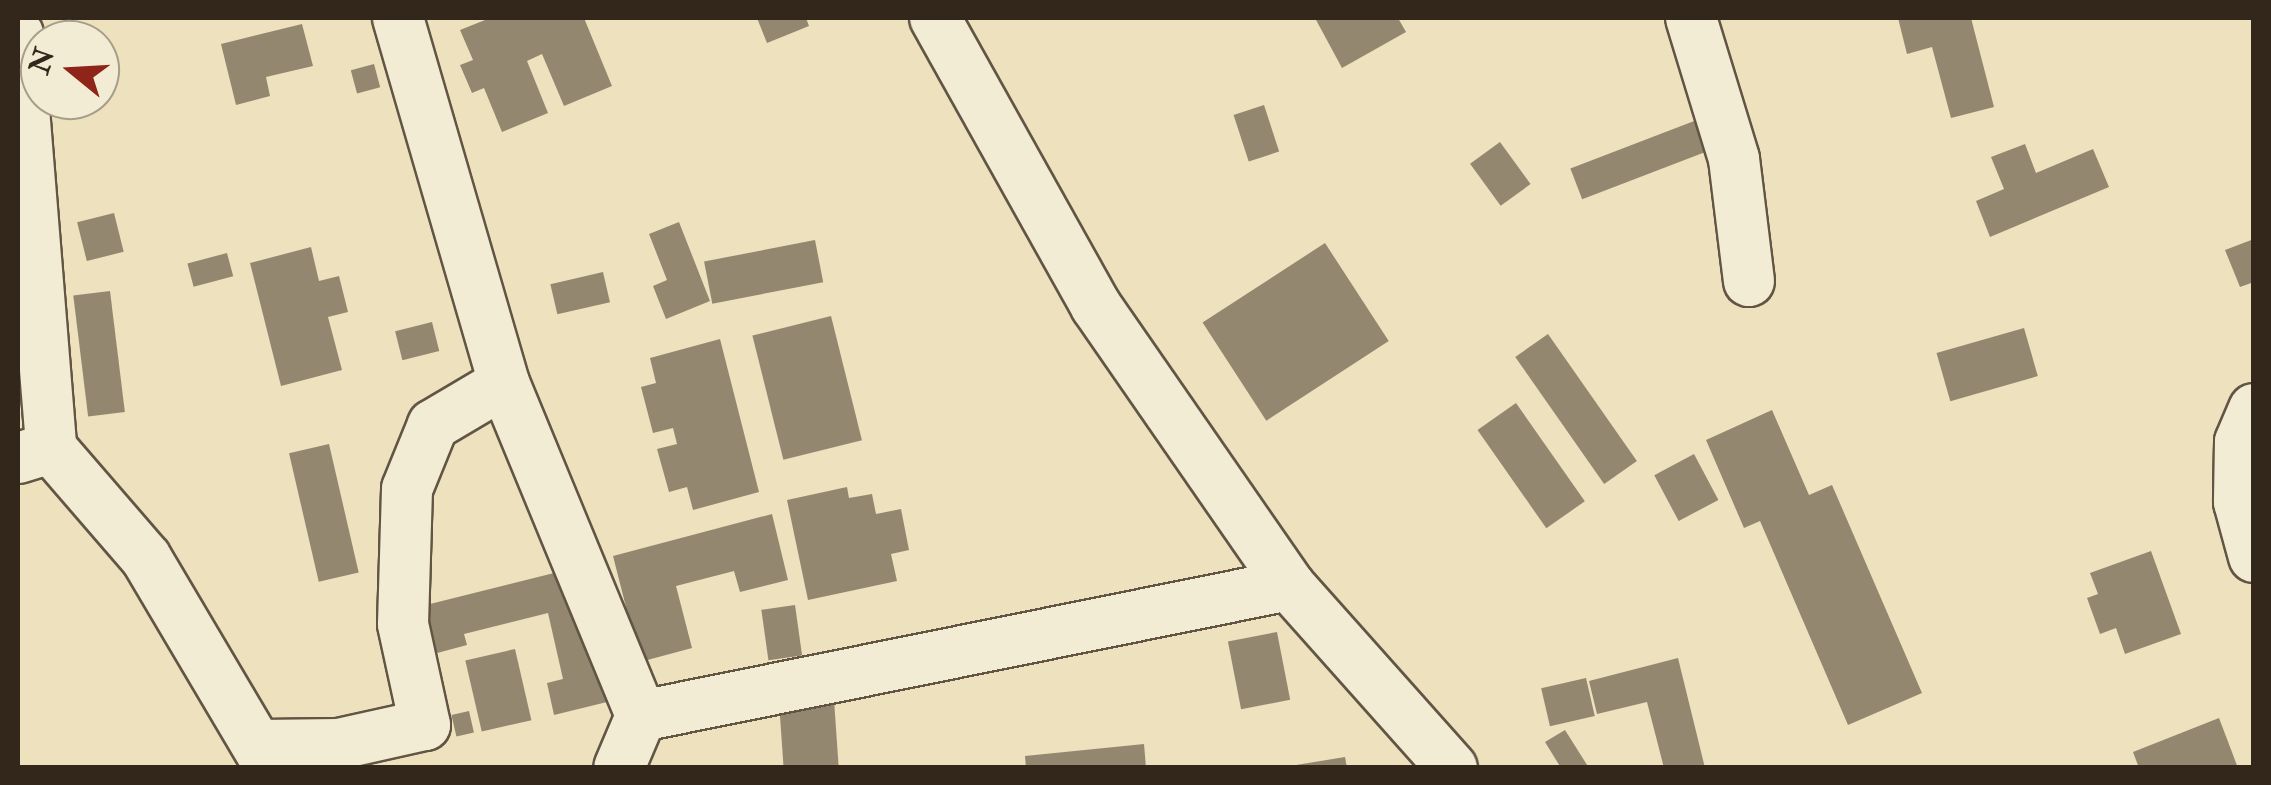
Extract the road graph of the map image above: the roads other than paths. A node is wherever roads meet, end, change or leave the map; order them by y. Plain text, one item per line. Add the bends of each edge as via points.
1 (28, 18) edge
2 (57, 18) edge
3 (398, 18) edge
4 (935, 18) edge
5 (1691, 18) edge
6 (18, 26) edge
7 (18, 34) edge
8 (1749, 280) dead end
9 (504, 383) junction
10 (2254, 409) edge
11 (34, 453) edge
12 (2254, 557) edge
13 (1289, 585) junction
14 (641, 716) junction
15 (265, 756) edge
16 (619, 768) edge
17 (1452, 768) edge

1 - 6 street
2 - 6 street
3 - 9 street
4 - 13 street via 1096,306
5 - 8 street via 1734,159
7 - 11 street
9 - 14 street
9 - 15 street via 432,425 407,490 403,624 425,725
10 - 12 street via 2240,442 2239,502
11 - 15 street via 146,558
13 - 14 street
13 - 17 street
14 - 16 street

